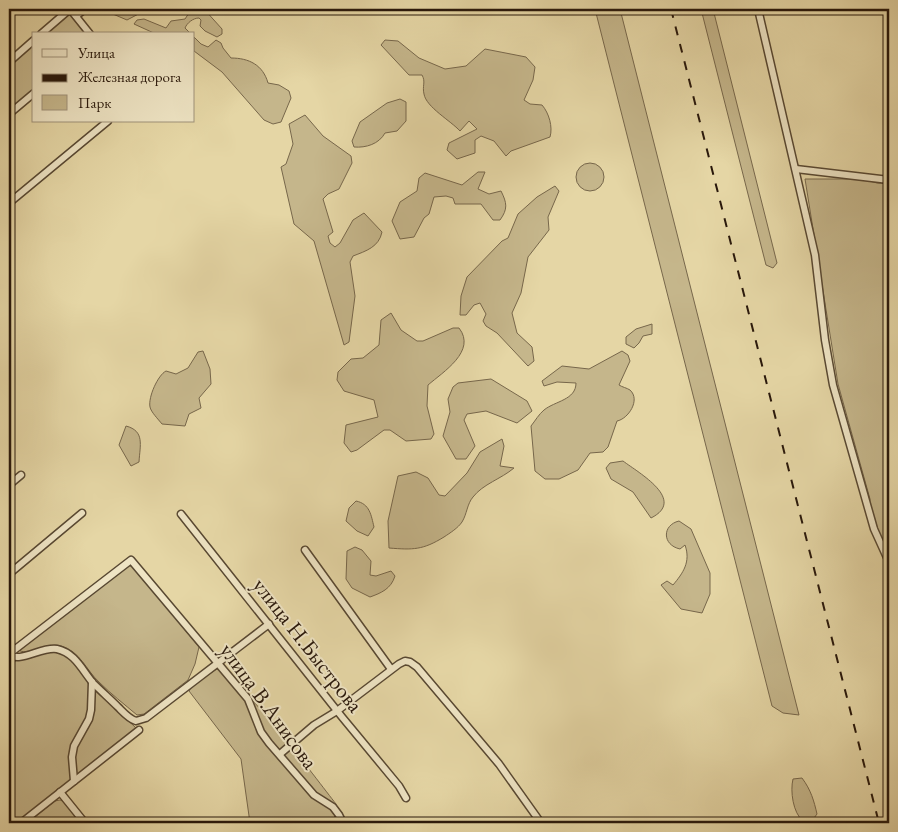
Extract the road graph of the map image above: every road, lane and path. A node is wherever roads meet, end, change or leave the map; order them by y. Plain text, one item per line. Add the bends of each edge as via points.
1 (70, 9) edge
2 (85, 9) edge
3 (758, 9) edge
4 (76, 16) junction
5 (43, 32) edge
6 (88, 32) edge
7 (32, 42) edge
8 (9, 62) edge
9 (32, 95) edge
10 (9, 114) edge
11 (107, 122) edge
12 (796, 169) junction
13 (889, 180) edge
14 (9, 203) edge
15 (21, 475) dead end
16 (9, 485) edge
17 (82, 513) dead end
18 (181, 514) dead end
19 (305, 550) dead end
20 (889, 562) edge
21 (9, 574) edge
22 (269, 624) junction
23 (10, 655) edge
24 (218, 664) junction
25 (9, 667) edge
26 (391, 669) junction
27 (92, 682) junction
28 (337, 712) junction
29 (139, 730) dead end
30 (280, 754) junction
31 (74, 781) junction
32 (60, 792) junction
33 (406, 798) dead end
34 (21, 823) edge
35 (85, 823) edge
36 (343, 823) edge
37 (541, 823) edge

1 - 4 street
1 - 5 street
2 - 4 street
3 - 12 street
4 - 6 street
7 - 8 street
9 - 10 street
11 - 14 street
12 - 13 street
12 - 20 street via 815,255 833,385 874,529
15 - 16 street
17 - 21 street
18 - 22 street, улица Н.Быстрова
19 - 26 street
22 - 24 street
22 - 28 street, улица Н.Быстрова
23 - 24 street, улица В.Анисова via 131,560
23 - 25 street
23 - 27 street via 19,658 45,649 56,649 77,661
24 - 27 street via 146,718 136,721
24 - 30 street, улица В.Анисова via 248,699 261,732
26 - 28 street
26 - 37 street via 404,661 417,666 499,764
27 - 31 street via 89,719 74,746 71,769
28 - 30 street via 314,725
28 - 33 street, улица Н.Быстрова
29 - 31 street
30 - 36 street, улица В.Анисова via 314,795 333,807
31 - 32 street
32 - 34 street
32 - 35 street

